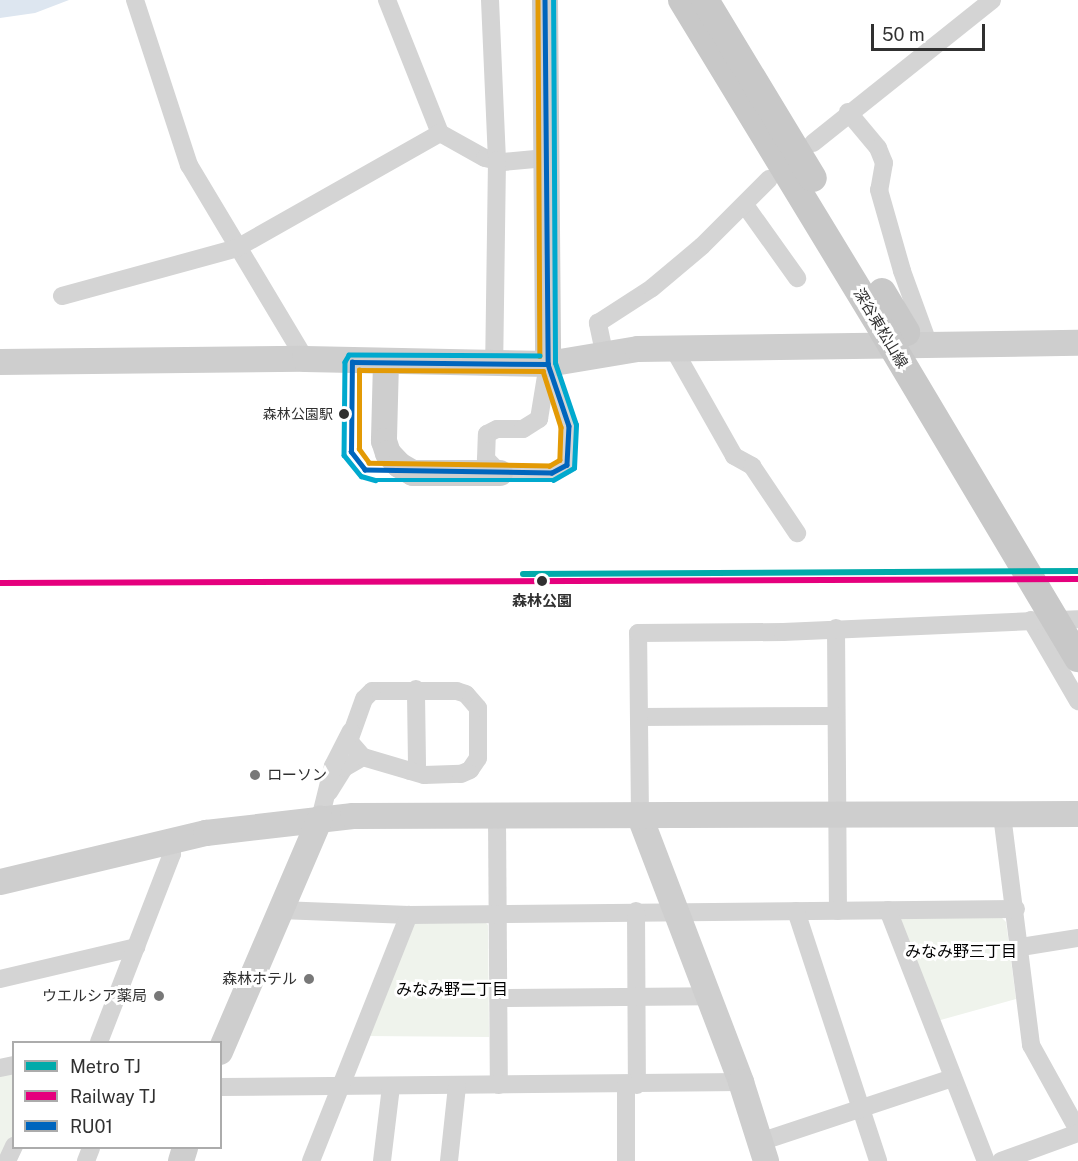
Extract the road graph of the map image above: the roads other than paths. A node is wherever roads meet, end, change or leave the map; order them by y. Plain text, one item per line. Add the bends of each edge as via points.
1 (387, 0) edge
2 (490, 0) edge
3 (545, 0) edge
4 (682, 0) edge
5 (705, 0) edge
6 (992, 0) edge
7 (135, 1) edge
8 (848, 112) junction
9 (440, 133) junction
10 (813, 143) dead end
11 (546, 158) junction
12 (497, 160) junction
13 (769, 179) dead end
14 (746, 205) junction
15 (237, 248) junction
16 (797, 278) dead end
17 (62, 296) dead end
18 (906, 336) junction
19 (1078, 343) edge
20 (673, 348) junction
21 (604, 352) junction
22 (305, 359) junction
23 (0, 362) edge
24 (386, 362) junction
25 (494, 363) junction
26 (548, 364) junction
27 (486, 468) junction
28 (797, 533) dead end
29 (1031, 620) junction
30 (1078, 620) edge
31 (836, 628) junction
32 (1078, 658) edge
33 (416, 689) junction
34 (1078, 701) edge
35 (836, 716) junction
36 (639, 717) junction
37 (351, 730) junction
38 (363, 757) junction
39 (410, 771) junction
40 (329, 792) junction
41 (1078, 814) edge
42 (1002, 815) junction
43 (836, 816) junction
44 (640, 817) junction
45 (497, 818) junction
46 (320, 819) junction
47 (172, 840) junction
48 (0, 882) edge
49 (1016, 909) junction
50 (280, 910) junction
51 (888, 910) junction
52 (636, 911) junction
53 (677, 911) junction
54 (796, 911) junction
55 (838, 911) junction
56 (498, 913) junction
57 (409, 915) junction
58 (1078, 938) edge
59 (136, 947) junction
60 (1021, 947) junction
61 (0, 980) edge
62 (637, 996) junction
63 (709, 996) junction
64 (499, 998) junction
65 (99, 1041) edge
66 (222, 1047) edge
67 (952, 1078) junction
68 (741, 1082) junction
69 (499, 1085) junction
70 (631, 1085) junction
71 (457, 1086) junction
72 (222, 1087) edge
73 (343, 1087) junction
74 (391, 1087) junction
75 (861, 1109) junction
76 (1078, 1131) edge
77 (763, 1152) edge
78 (311, 1161) edge
79 (382, 1161) edge
80 (449, 1161) edge
81 (626, 1161) edge
82 (878, 1161) edge
83 (986, 1161) edge
84 (1001, 1161) edge

1 - 9 street
2 - 12 street
3 - 11 street
4 - 18 main road, 深谷東松山線
5 - 18 main road, 深谷東松山線
6 - 8 street
7 - 15 street via 189,165
8 - 10 street
8 - 18 street via 878,148 884,163 879,190 902,271
9 - 12 street via 469,151
9 - 15 street
11 - 12 street
11 - 26 street
12 - 25 street
13 - 14 street
14 - 16 street
14 - 21 street via 652,288 598,323
15 - 17 street
15 - 22 street
18 - 19 street
18 - 20 street
18 - 30 main road, 深谷東松山線
18 - 32 main road, 深谷東松山線, bridge
20 - 21 street
20 - 28 street via 734,456 752,466
21 - 26 street
22 - 23 street
22 - 24 street
24 - 25 street
24 - 27 street via 384,441 388,453 413,473
25 - 26 street
26 - 27 street via 539,419 523,429 490,431 485,440
26 - 27 street via 567,416 567,465 552,473
29 - 30 street
29 - 31 street
29 - 34 street
31 - 35 street
31 - 36 street via 638,633
33 - 37 street via 372,691 364,699
33 - 39 street via 417,765
33 - 39 street via 457,691 472,700 478,708 478,758 470,770 461,774 424,775
35 - 36 street
35 - 43 street
36 - 44 street
37 - 38 street via 349,741
37 - 40 street via 333,766
38 - 39 street
38 - 40 street via 344,768
40 - 46 street
41 - 42 street
42 - 43 street
42 - 49 street
43 - 44 street
43 - 55 street
44 - 45 street
44 - 53 street
45 - 46 street via 436,815
45 - 56 street
46 - 47 street
46 - 50 street
47 - 48 street
47 - 59 street via 172,854
49 - 51 street
49 - 60 street
50 - 57 street
50 - 66 street
51 - 55 street
51 - 67 street
52 - 53 street
52 - 56 street
52 - 62 street
53 - 54 street
53 - 63 street
54 - 55 street
54 - 75 street
56 - 57 street
56 - 64 street
57 - 73 street
58 - 60 street
59 - 61 street
59 - 65 street
60 - 76 street via 1031,1045
62 - 63 street
62 - 64 street
62 - 70 street
63 - 68 street
64 - 69 street
67 - 75 street
67 - 83 street
68 - 70 street
68 - 77 street
69 - 70 street
69 - 71 street
70 - 81 street
71 - 74 street
71 - 80 street
72 - 73 street
73 - 74 street
73 - 78 street
74 - 79 street
75 - 77 street
75 - 82 street
76 - 84 street

